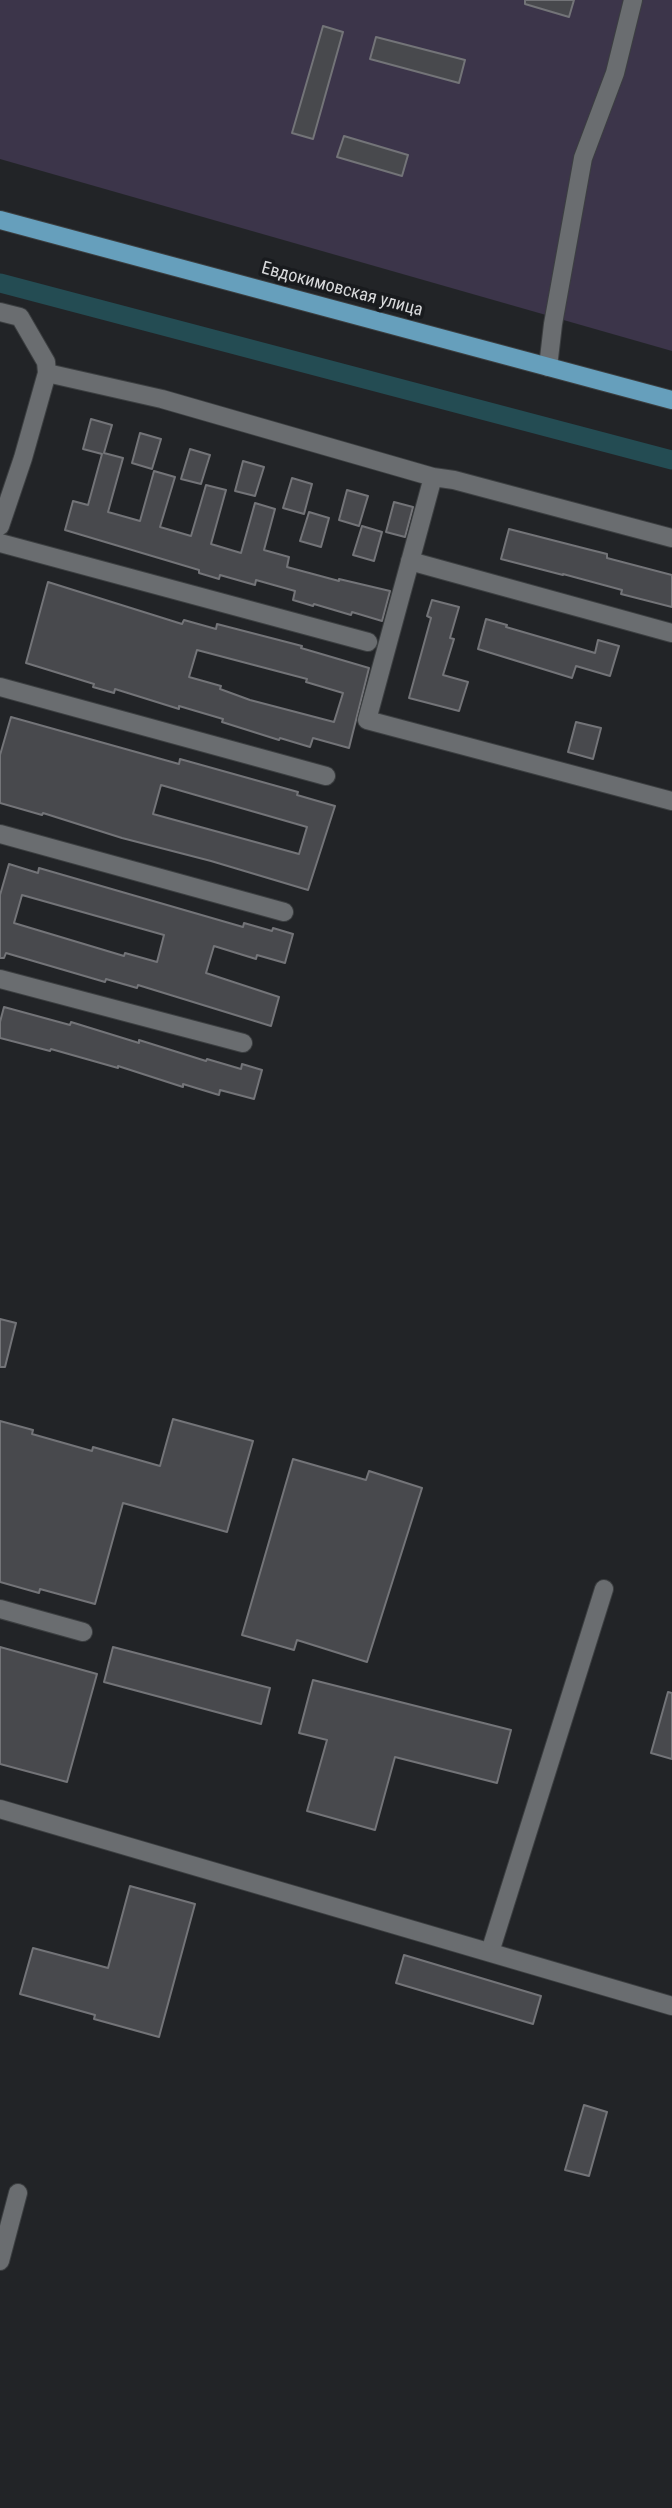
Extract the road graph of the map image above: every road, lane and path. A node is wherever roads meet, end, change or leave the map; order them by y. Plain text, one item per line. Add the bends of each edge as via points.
1 (633, 0) edge
2 (0, 220) edge
3 (0, 312) edge
4 (548, 367) junction
5 (47, 373) junction
6 (672, 400) edge
7 (433, 477) junction
8 (0, 526) edge
9 (672, 538) edge
10 (0, 543) edge
11 (410, 561) junction
12 (672, 633) edge
13 (368, 642) dead end
14 (0, 687) edge
15 (326, 776) dead end
16 (672, 801) edge
17 (0, 834) edge
18 (284, 912) dead end
19 (0, 979) edge
20 (243, 1044) dead end
21 (604, 1589) dead end
22 (0, 1609) edge
23 (83, 1632) dead end
24 (0, 1809) edge
25 (490, 1952) junction
26 (672, 2006) edge
27 (18, 2193) dead end
28 (0, 2261) edge

1 - 4 street via 615,73 583,158
2 - 4 main road, Евдокимовская улица
3 - 5 street via 20,317 46,362
4 - 6 main road, Евдокимовская улица
5 - 7 street via 162,400
5 - 8 street
7 - 9 street
7 - 11 street
10 - 13 street
11 - 12 street
11 - 16 street via 367,720
14 - 15 street
17 - 18 street
19 - 20 street
21 - 25 street
22 - 23 street
24 - 25 street
25 - 26 street
27 - 28 street

